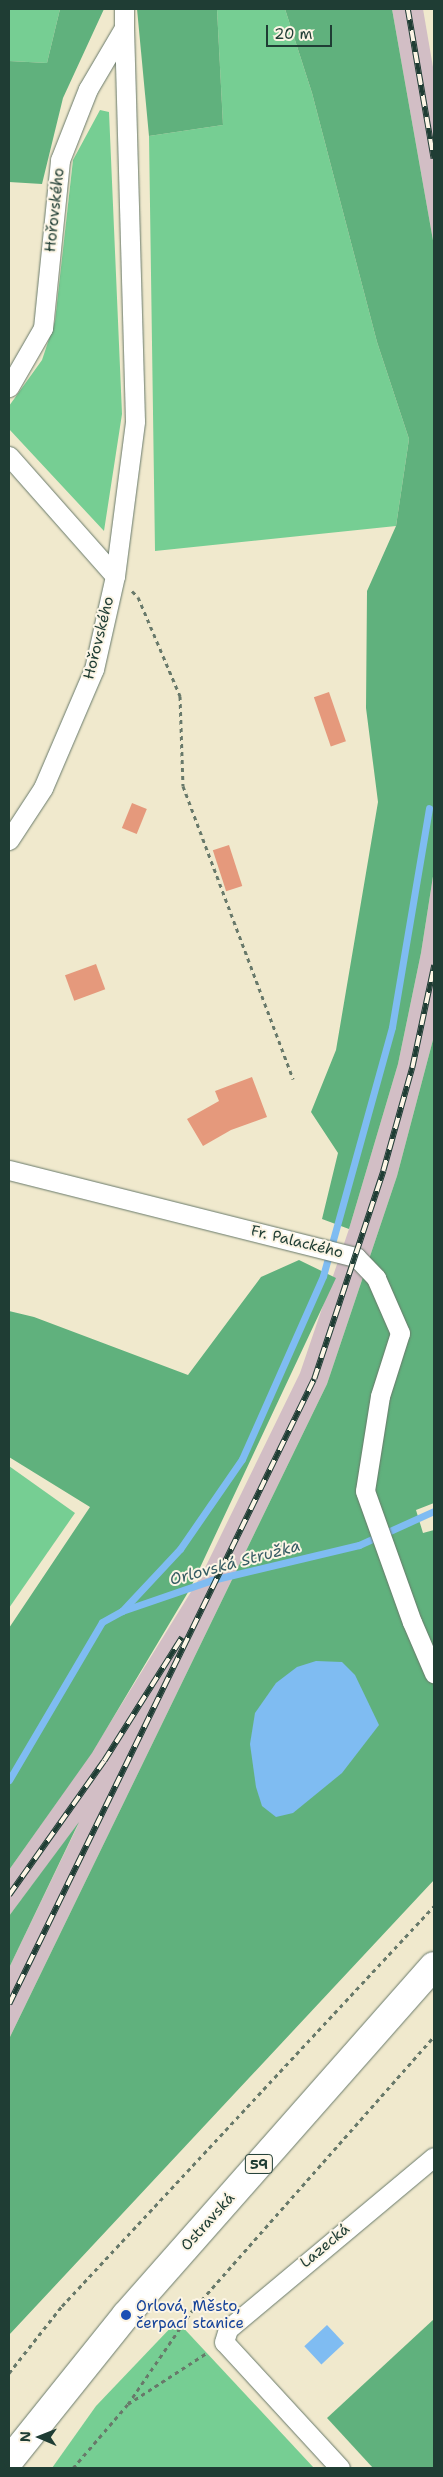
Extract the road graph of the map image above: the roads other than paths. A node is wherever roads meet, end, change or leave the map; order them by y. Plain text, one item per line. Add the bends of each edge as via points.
1 (124, 9) edge
2 (124, 28) junction
3 (9, 387) edge
4 (9, 456) edge
5 (115, 576) junction
6 (9, 840) edge
7 (9, 1170) edge
8 (434, 1673) edge
9 (434, 1966) edge
10 (434, 2157) edge
11 (9, 2461) edge
12 (340, 2468) edge

1 - 2 street
2 - 3 street, Hořovského via 88,89 60,160 43,328
2 - 5 street via 135,421
4 - 5 street, Hořovského
5 - 6 street, Hořovského via 94,669 43,788
7 - 8 street, Fr. Palackého via 356,1257 376,1278 400,1333 380,1396 365,1491
9 - 11 main road, Ostravská / 59 via 126,2315
10 - 12 street, Lazecká via 228,2329 224,2342

